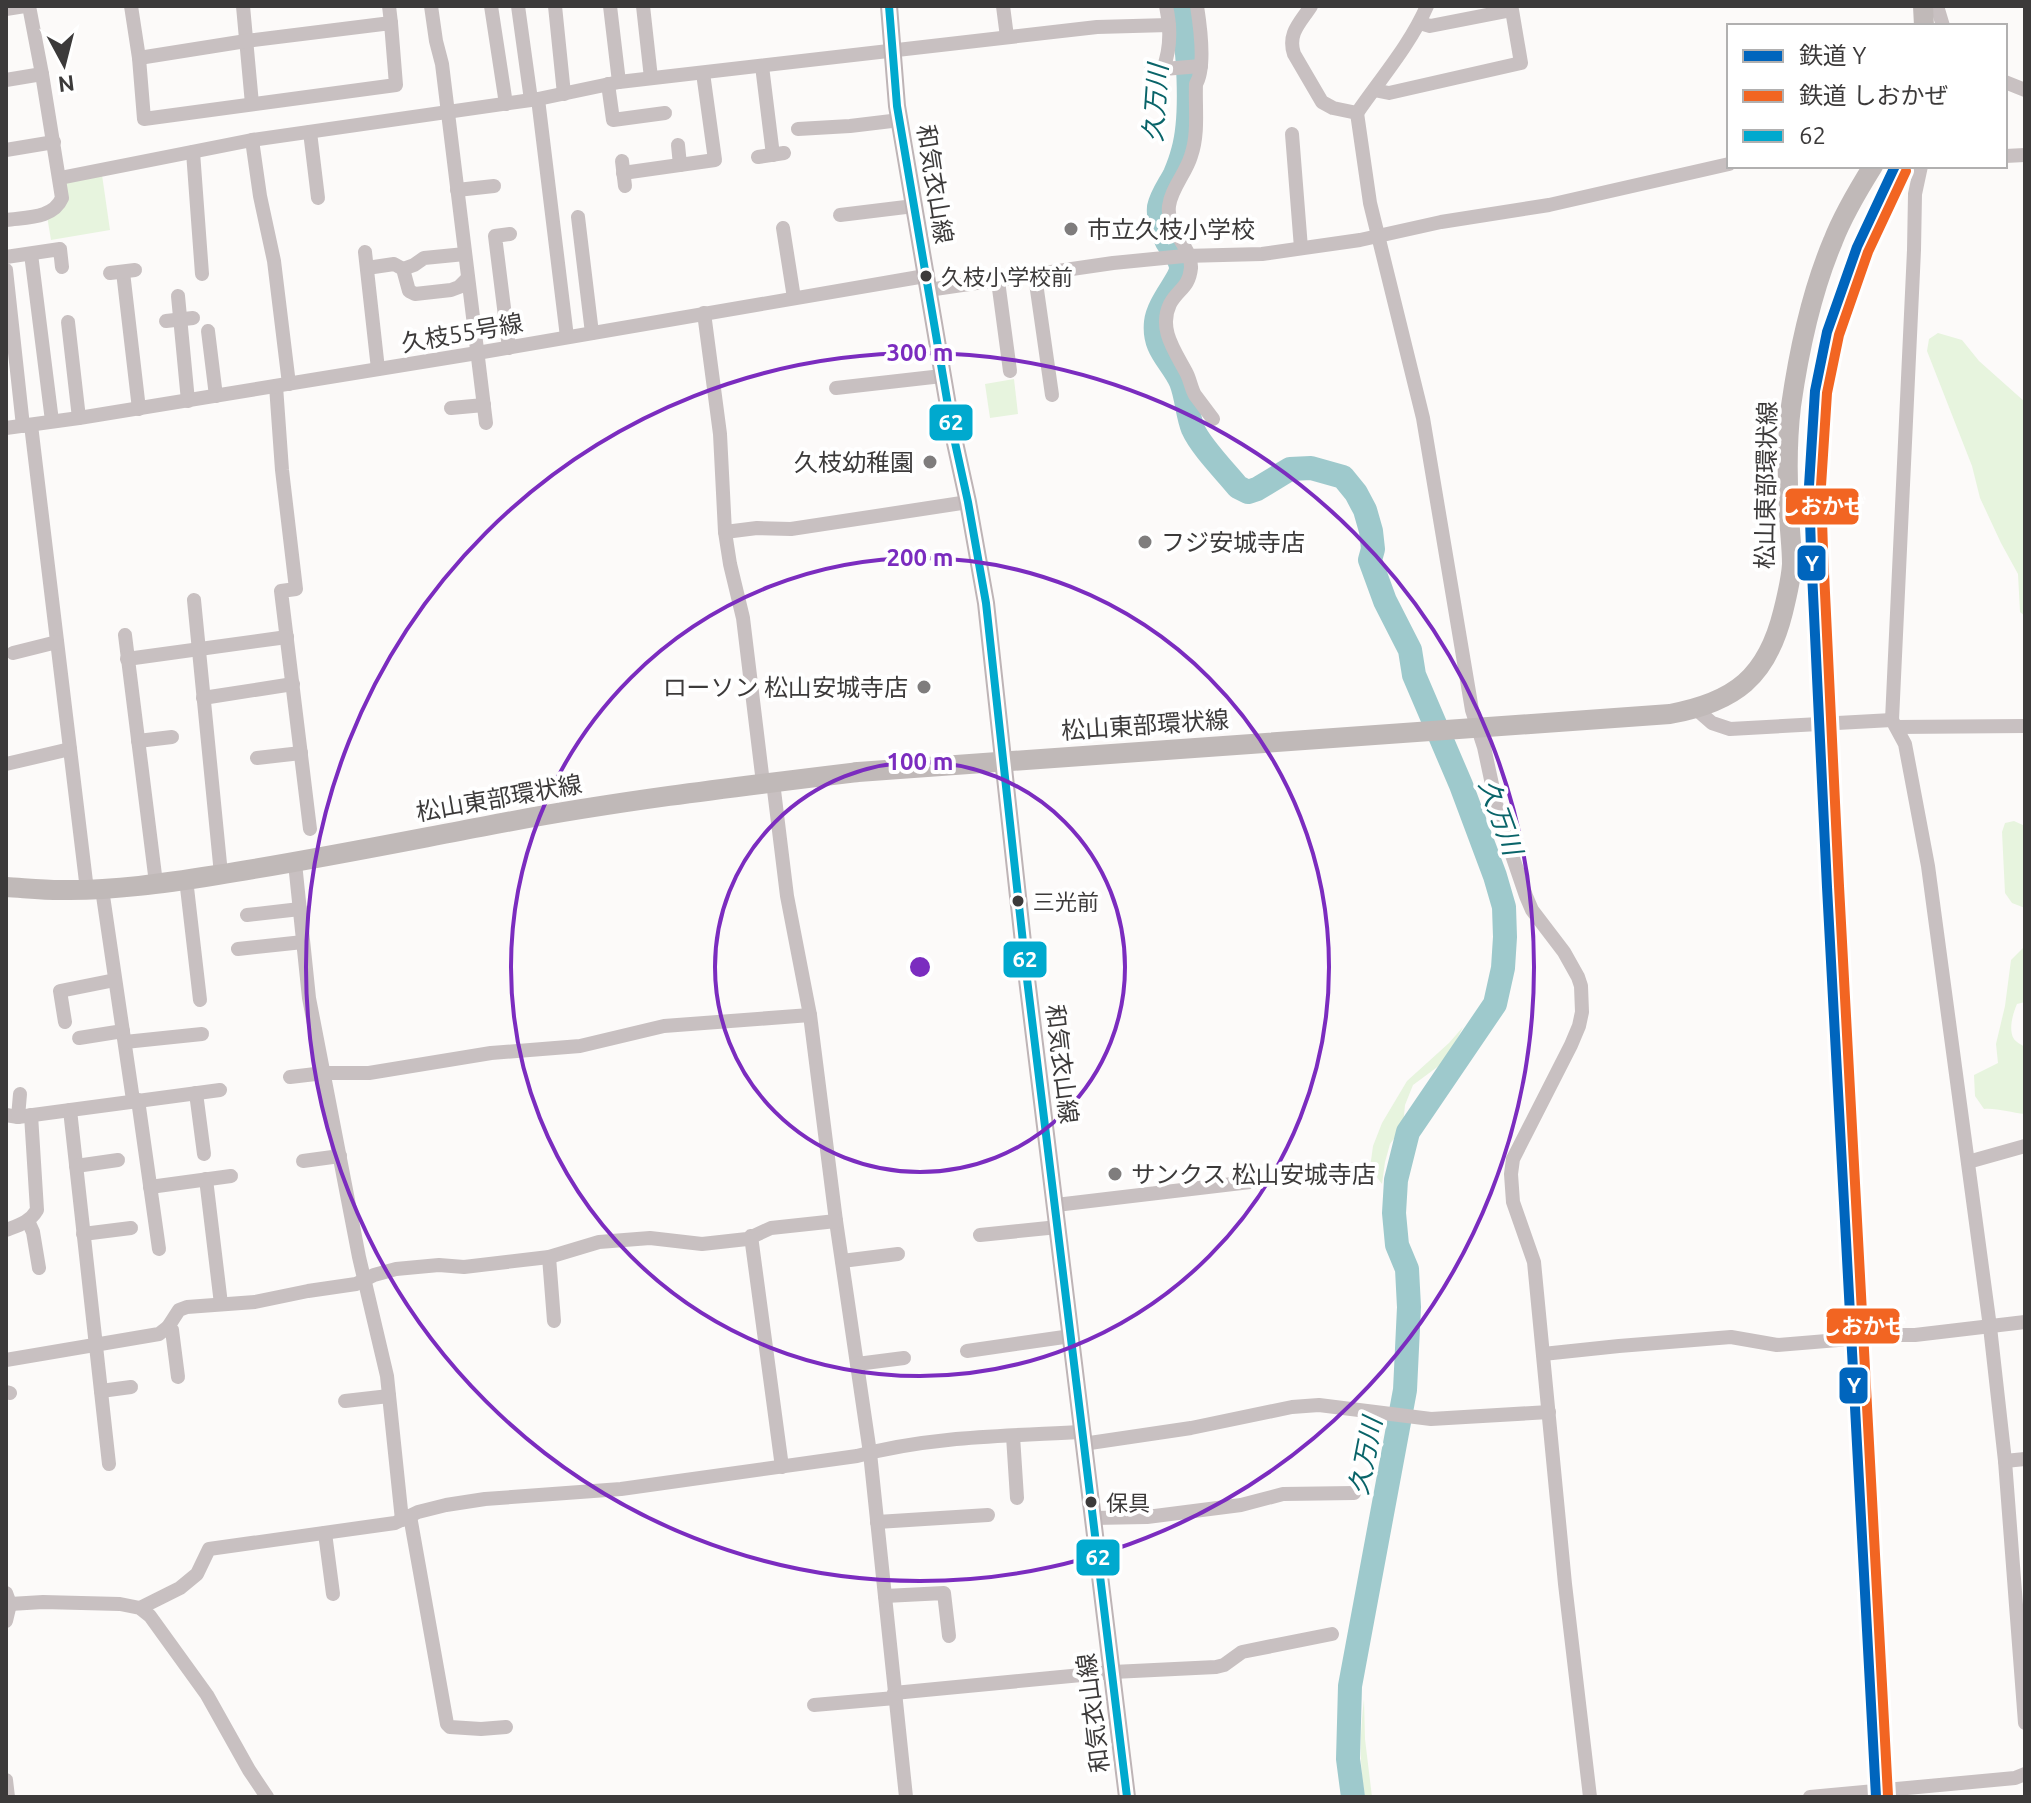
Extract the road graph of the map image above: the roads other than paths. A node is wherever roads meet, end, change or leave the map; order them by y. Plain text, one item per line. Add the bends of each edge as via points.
1 (27, 6) edge
2 (131, 6) edge
3 (243, 6) edge
4 (389, 6) edge
5 (431, 6) edge
6 (491, 6) edge
7 (518, 6) edge
8 (555, 6) edge
9 (610, 6) edge
10 (643, 6) edge
11 (889, 6) edge
12 (1003, 6) edge
13 (1166, 6) edge
14 (1197, 6) edge
15 (1311, 6) edge
16 (1427, 6) edge
17 (6, 9) edge
18 (391, 23) junction
19 (1420, 23) junction
20 (1169, 25) junction
21 (1007, 37) junction
22 (246, 41) junction
23 (892, 51) junction
24 (139, 58) junction
25 (762, 66) junction
26 (1199, 67) junction
27 (703, 73) junction
28 (42, 74) junction
29 (651, 78) junction
30 (6, 80) edge
31 (613, 83) junction
32 (1374, 90) junction
33 (564, 94) junction
34 (534, 100) junction
35 (252, 104) junction
36 (506, 104) junction
37 (448, 113) junction
38 (1357, 113) junction
39 (656, 119) dead end
40 (900, 120) junction
41 (798, 129) dead end
42 (310, 132) junction
43 (1292, 134) dead end
44 (252, 140) junction
45 (54, 142) junction
46 (678, 145) dead end
47 (6, 150) edge
48 (193, 152) junction
49 (772, 155) dead end
50 (1727, 164) edge
51 (680, 165) junction
52 (1872, 168) edge
53 (1922, 168) edge
54 (624, 173) dead end
55 (60, 178) junction
56 (494, 186) dead end
57 (457, 190) junction
58 (318, 198) dead end
59 (914, 206) junction
60 (840, 215) dead end
61 (578, 217) dead end
62 (6, 220) edge
63 (783, 228) dead end
64 (510, 234) dead end
65 (1377, 235) junction
66 (1301, 248) junction
67 (365, 252) dead end
68 (31, 254) junction
69 (465, 254) junction
70 (6, 257) edge
71 (1181, 257) junction
72 (62, 267) dead end
73 (367, 268) junction
74 (403, 269) junction
75 (6, 270) edge
76 (123, 272) dead end
77 (202, 274) dead end
78 (1035, 276) junction
79 (468, 278) junction
80 (998, 281) junction
81 (927, 283) junction
82 (178, 296) dead end
83 (794, 298) junction
84 (704, 313) junction
85 (68, 322) dead end
86 (9, 323) edge
87 (208, 331) dead end
88 (592, 333) junction
89 (567, 337) junction
90 (509, 348) junction
91 (477, 353) junction
92 (378, 369) junction
93 (1010, 371) dead end
94 (942, 376) junction
95 (282, 385) junction
96 (836, 388) dead end
97 (1050, 395) dead end
98 (216, 396) junction
99 (188, 401) junction
100 (484, 405) junction
101 (451, 408) dead end
102 (139, 409) junction
103 (79, 418) junction
104 (1213, 419) dead end
105 (52, 421) junction
106 (486, 423) dead end
107 (27, 425) junction
108 (6, 428) edge
109 (968, 502) junction
110 (725, 532) junction
111 (194, 600) dead end
112 (125, 635) dead end
113 (287, 637) junction
114 (57, 642) junction
115 (199, 650) junction
116 (13, 653) dead end
117 (127, 659) junction
118 (293, 684) junction
119 (203, 698) junction
120 (1696, 709) junction
121 (1895, 723) junction
122 (2025, 726) edge
123 (1472, 728) junction
124 (172, 737) dead end
125 (138, 741) junction
126 (70, 749) junction
127 (301, 753) junction
128 (257, 758) dead end
129 (1003, 761) junction
130 (6, 764) edge
131 (768, 783) junction
132 (310, 829) dead end
133 (295, 863) junction
134 (221, 874) junction
135 (186, 879) junction
136 (156, 883) junction
137 (6, 887) edge
138 (94, 889) junction
139 (300, 909) junction
140 (247, 915) dead end
141 (303, 942) junction
142 (238, 949) dead end
143 (115, 980) junction
144 (200, 1000) dead end
145 (810, 1015) junction
146 (65, 1022) dead end
147 (202, 1034) dead end
148 (124, 1037) junction
149 (79, 1038) dead end
150 (324, 1073) junction
151 (290, 1077) dead end
152 (220, 1090) dead end
153 (196, 1093) junction
154 (20, 1094) dead end
155 (136, 1100) junction
156 (70, 1110) junction
157 (19, 1116) edge
158 (2025, 1146) edge
159 (204, 1154) dead end
160 (340, 1156) junction
161 (118, 1160) dead end
162 (303, 1161) dead end
163 (1968, 1162) junction
164 (76, 1166) junction
165 (1359, 1169) dead end
166 (231, 1176) dead end
167 (206, 1179) junction
168 (150, 1187) junction
169 (1056, 1205) junction
170 (28, 1221) junction
171 (836, 1221) junction
172 (1058, 1227) junction
173 (131, 1228) dead end
174 (6, 1230) edge
175 (83, 1234) junction
176 (980, 1235) dead end
177 (751, 1236) junction
178 (159, 1249) dead end
179 (898, 1254) dead end
180 (549, 1257) junction
181 (842, 1261) junction
182 (39, 1268) dead end
183 (365, 1281) junction
184 (221, 1304) junction
185 (554, 1321) dead end
186 (2025, 1322) edge
187 (168, 1327) junction
188 (1990, 1327) junction
189 (1071, 1336) junction
190 (95, 1343) junction
191 (967, 1351) dead end
192 (1543, 1354) junction
193 (904, 1358) dead end
194 (6, 1360) edge
195 (857, 1364) junction
196 (178, 1377) dead end
197 (131, 1387) dead end
198 (101, 1391) junction
199 (389, 1396) junction
200 (345, 1401) dead end
201 (1549, 1412) junction
202 (1013, 1436) junction
203 (1082, 1438) junction
204 (870, 1453) junction
205 (2025, 1459) edge
206 (2005, 1461) junction
207 (109, 1464) dead end
208 (782, 1467) junction
209 (1354, 1493) dead end
210 (1017, 1498) dead end
211 (988, 1515) dead end
212 (406, 1518) junction
213 (1093, 1518) junction
214 (877, 1522) junction
215 (325, 1533) junction
216 (333, 1594) dead end
217 (885, 1596) junction
218 (8, 1598) edge
219 (140, 1608) junction
220 (6, 1621) edge
221 (1332, 1634) dead end
222 (949, 1636) dead end
223 (1113, 1672) junction
224 (895, 1696) junction
225 (814, 1705) dead end
226 (2025, 1723) edge
227 (506, 1727) dead end
228 (2025, 1774) edge
229 (6, 1780) edge
230 (8, 1797) edge
231 (267, 1797) edge
232 (906, 1797) edge
233 (1127, 1797) edge
234 (1590, 1797) edge
235 (1810, 1797) edge

1 - 17 street
1 - 28 street
2 - 24 street
3 - 22 street
4 - 18 street
5 - 37 street
6 - 36 street
7 - 34 street
8 - 33 street
9 - 31 street
10 - 29 street
11 - 23 main road, 和気衣山線
12 - 21 street
13 - 20 street
14 - 26 street
15 - 38 street via 1291,39 1294,54 1322,102
16 - 19 street
18 - 22 street
18 - 35 street via 396,85
19 - 32 street
19 - 32 street via 1430,26 1512,10 1521,63 1389,93
20 - 21 street
20 - 26 street via 1168,54 1161,69
21 - 23 street
22 - 24 street
22 - 35 street
23 - 25 street
23 - 40 main road, 和気衣山線
24 - 35 street via 144,119
25 - 27 street
25 - 49 street
26 - 71 street via 1196,140 1169,208
27 - 29 street
27 - 51 street via 716,121 715,160
28 - 30 street
28 - 45 street
29 - 31 street
31 - 33 street
31 - 39 street via 613,120
32 - 38 street
33 - 34 street
34 - 36 street
34 - 89 street
36 - 37 street
37 - 42 street
37 - 57 street
38 - 65 street
40 - 41 street
40 - 59 main road, 和気衣山線
42 - 44 street
42 - 58 street
43 - 66 street
44 - 48 street
44 - 95 street via 274,261
45 - 47 street
45 - 55 street
46 - 51 street
48 - 55 street
48 - 77 street
50 - 65 street, 久枝55号線 via 1549,205
51 - 54 street
52 - 120 main road, 松山東部環状線 via 1828,253 1796,372 1788,446 1792,566 1777,634 1741,687
53 - 121 street via 1915,194
55 - 62 street via 62,198 51,213
56 - 57 street
57 - 69 street
59 - 60 street
59 - 81 main road, 和気衣山線
61 - 88 street
63 - 83 street
64 - 90 street via 495,236
65 - 66 street, 久枝55号線
65 - 123 street via 1423,418
66 - 71 street, 久枝55号線
67 - 73 street
68 - 70 street
68 - 72 street via 60,249
68 - 105 street
69 - 74 street via 424,258
69 - 79 street
71 - 78 street, 久枝55号線
71 - 104 street via 1191,263 1187,285 1171,304 1166,322 1169,341 1193,392
73 - 74 street via 394,264
73 - 92 street
74 - 79 street via 409,291 415,294 451,290
75 - 86 street
76 - 102 street via 135,324
78 - 80 street, 久枝55号線
78 - 97 street via 1051,348
79 - 91 street
80 - 81 street, 久枝55号線
80 - 93 street
81 - 83 street, 久枝55号線
81 - 94 main road, 和気衣山線
82 - 99 street
83 - 84 street, 久枝55号線
84 - 88 street, 久枝55号線
84 - 110 street
85 - 103 street
86 - 107 street
87 - 98 street
88 - 89 street, 久枝55号線
89 - 90 street, 久枝55号線
90 - 91 street, 久枝55号線
91 - 92 street, 久枝55号線
91 - 100 street
92 - 95 street, 久枝55号線
94 - 96 street
94 - 109 main road, 和気衣山線
95 - 98 street, 久枝55号線
95 - 113 street via 282,470 296,589 281,591
98 - 99 street, 久枝55号線
99 - 102 street, 久枝55号線
100 - 101 street
100 - 106 street
102 - 103 street, 久枝55号線
103 - 105 street, 久枝55号線
105 - 107 street, 久枝55号線
107 - 108 street, 久枝55号線
107 - 114 street
109 - 110 street via 791,529
109 - 129 main road, 和気衣山線 via 986,603
110 - 131 street
111 - 115 street
112 - 117 street
113 - 115 street
113 - 118 street
114 - 116 street
114 - 126 street
115 - 117 street
115 - 119 street
117 - 125 street
118 - 119 street
118 - 127 street
119 - 134 street
120 - 121 street via 1730,729
120 - 123 main road, 松山東部環状線
121 - 122 street
121 - 163 street via 1905,744 1928,866
123 - 129 main road, 松山東部環状線
123 - 192 street via 1484,747 1499,817 1526,896 1573,965 1581,986 1579,1026 1513,1159 1511,1174 1513,1202 1534,1262
124 - 125 street
125 - 136 street
126 - 130 street
126 - 138 street
127 - 128 street
127 - 132 street
129 - 131 main road, 松山東部環状線
129 - 169 main road, 和気衣山線
131 - 133 main road, 松山東部環状線 via 567,811
131 - 145 street
133 - 134 main road, 松山東部環状線
133 - 139 street
134 - 135 main road, 松山東部環状線
135 - 136 main road, 松山東部環状線
135 - 144 street
136 - 138 main road, 松山東部環状線
137 - 138 main road, 松山東部環状線
138 - 143 street
139 - 140 street
139 - 141 street
141 - 142 street
141 - 150 street
143 - 146 street via 60,991
143 - 148 street
145 - 150 street via 664,1026 580,1046 491,1053 369,1073
145 - 171 street
147 - 148 street
148 - 149 street
148 - 155 street
150 - 151 street
150 - 160 street
152 - 153 street
153 - 155 street
153 - 159 street
154 - 157 street
155 - 156 street
155 - 168 street
156 - 157 street
156 - 164 street
157 - 170 street via 37,1210
158 - 163 street
160 - 162 street
160 - 183 street
161 - 164 street
163 - 188 street
164 - 175 street
165 - 169 street
166 - 167 street
167 - 168 street
167 - 184 street
168 - 178 street
169 - 172 main road, 和気衣山線
170 - 174 street
170 - 182 street
171 - 177 street via 771,1228
171 - 181 street
172 - 176 street
172 - 189 main road, 和気衣山線
173 - 175 street
175 - 190 street
177 - 180 street via 702,1244 650,1238 599,1242
177 - 208 street
179 - 181 street
180 - 183 street via 396,1269
180 - 185 street
181 - 195 street
183 - 184 street
183 - 199 street
184 - 187 street via 179,1310
186 - 188 street
187 - 190 street via 153,1335
187 - 196 street
188 - 192 street via 1777,1345 1731,1337
188 - 206 street
189 - 191 street
189 - 203 main road, 和気衣山線
190 - 194 street
190 - 198 street
192 - 201 street
193 - 195 street
195 - 204 street
197 - 198 street
198 - 207 street
199 - 200 street
199 - 212 street
201 - 203 street via 1431,1419 1319,1405 1191,1428
201 - 234 street
202 - 203 street
202 - 204 street
202 - 210 street
203 - 213 main road, 和気衣山線
204 - 208 street
204 - 214 street
205 - 206 street
206 - 226 street
208 - 212 street via 621,1489 485,1499
209 - 213 street via 1283,1494 1147,1517
211 - 214 street
212 - 215 street
212 - 227 street via 447,1724
213 - 223 main road, 和気衣山線
214 - 217 street
215 - 216 street
215 - 219 street via 209,1549 197,1574
217 - 222 street via 944,1593
217 - 224 street
218 - 219 street
218 - 220 street
219 - 231 street via 207,1695
221 - 223 street via 1242,1652 1216,1667
223 - 224 street
223 - 233 main road, 和気衣山線
224 - 225 street
224 - 232 street
228 - 235 street
229 - 230 street

